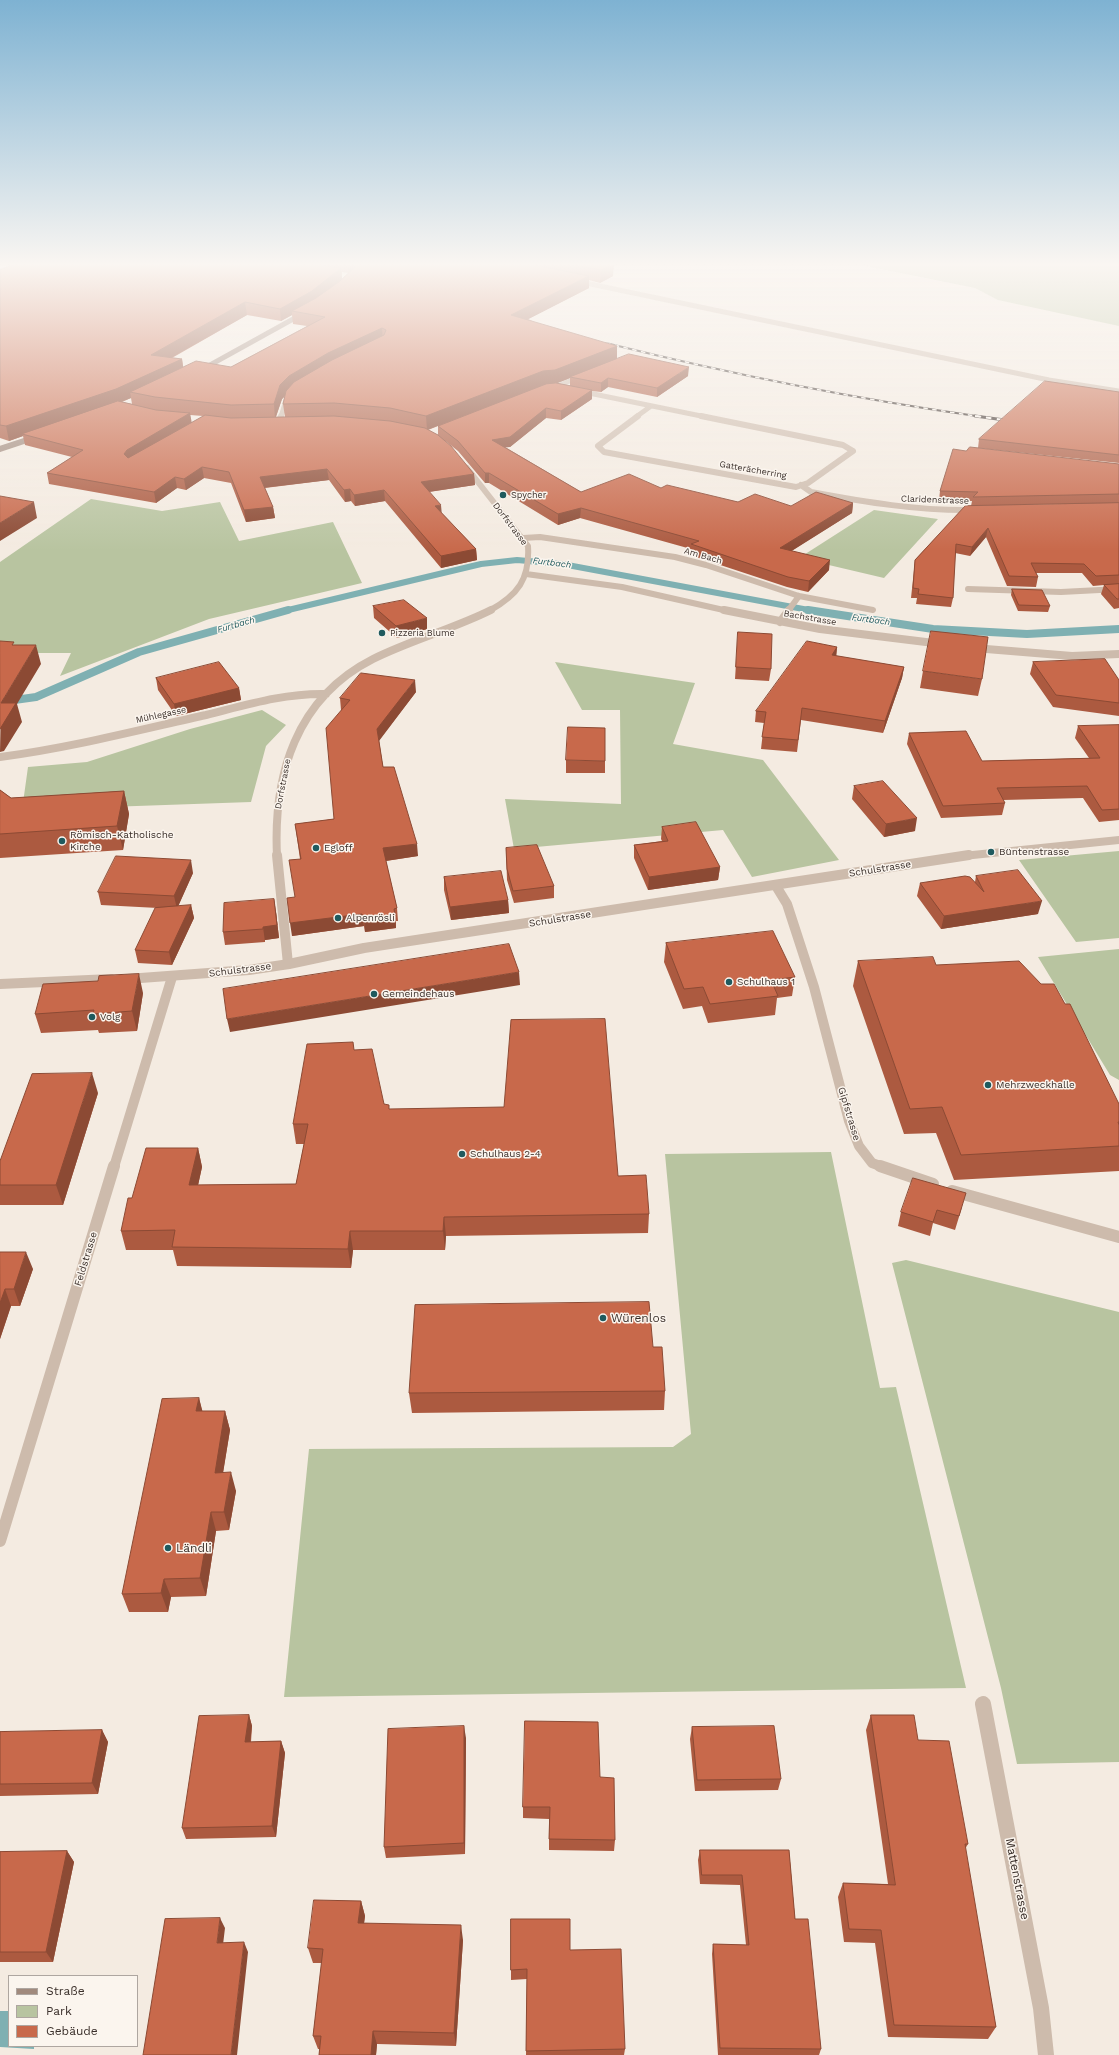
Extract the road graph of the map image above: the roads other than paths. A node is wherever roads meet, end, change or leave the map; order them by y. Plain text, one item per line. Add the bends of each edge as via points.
1 (220, 359) edge
2 (948, 359) edge
3 (194, 373) edge
4 (585, 375) edge
5 (556, 388) junction
6 (544, 389) edge
7 (564, 389) edge
8 (571, 390) edge
9 (1119, 391) edge
10 (293, 393) edge
11 (652, 406) junction
12 (272, 422) edge
13 (279, 422) junction
14 (287, 422) edge
15 (45, 434) edge
16 (0, 449) edge
17 (460, 460) edge
18 (801, 485) junction
19 (980, 510) edge
20 (523, 538) junction
21 (527, 571) junction
22 (968, 589) dead end
23 (1119, 589) edge
24 (798, 598) junction
25 (873, 610) dead end
26 (780, 622) junction
27 (952, 646) edge
28 (967, 647) edge
29 (1119, 654) edge
30 (326, 694) junction
31 (0, 757) edge
32 (1119, 840) edge
33 (776, 886) junction
34 (288, 964) junction
35 (172, 978) junction
36 (0, 984) edge
37 (1119, 1237) edge
38 (0, 1540) edge
39 (983, 1704) dead end
40 (1046, 2055) edge

1 - 3 main road
2 - 9 street via 1049,380
4 - 5 street
5 - 6 street
5 - 7 street
8 - 11 street
10 - 13 street via 286,400
11 - 18 street via 843,446 853,451 808,483
11 - 18 street, Gatterächerring via 598,446 604,452 788,485
12 - 13 street
13 - 14 street
15 - 16 main road
17 - 20 street, Dorfstrasse
18 - 19 street, Claridenstrasse via 811,492 891,507 920,510
20 - 21 street, Dorfstrasse via 528,546
20 - 24 street, Am Bach via 540,537 675,557 706,565
21 - 26 street, Bachstrasse via 630,589
21 - 30 street, Dorfstrasse via 518,589 484,613 409,643 370,662 340,679
22 - 23 street via 1061,592
24 - 25 street, Am Bach
24 - 26 street
26 - 27 street, Bachstrasse via 850,634
28 - 29 street via 1072,656
30 - 31 street, Mühlegasse via 290,694 200,717
30 - 34 street, Dorfstrasse via 293,746 287,760 277,807 280,879
32 - 33 street, Schulstrasse via 991,852
33 - 34 street, Schulstrasse via 364,948
33 - 37 street, Gipfstrasse via 787,904 814,987 849,1121 859,1146 872,1162 948,1190
34 - 35 street, Schulstrasse
35 - 36 street, Schulstrasse
35 - 38 street, Feldstrasse
39 - 40 street, Mattenstrasse via 1041,2008

